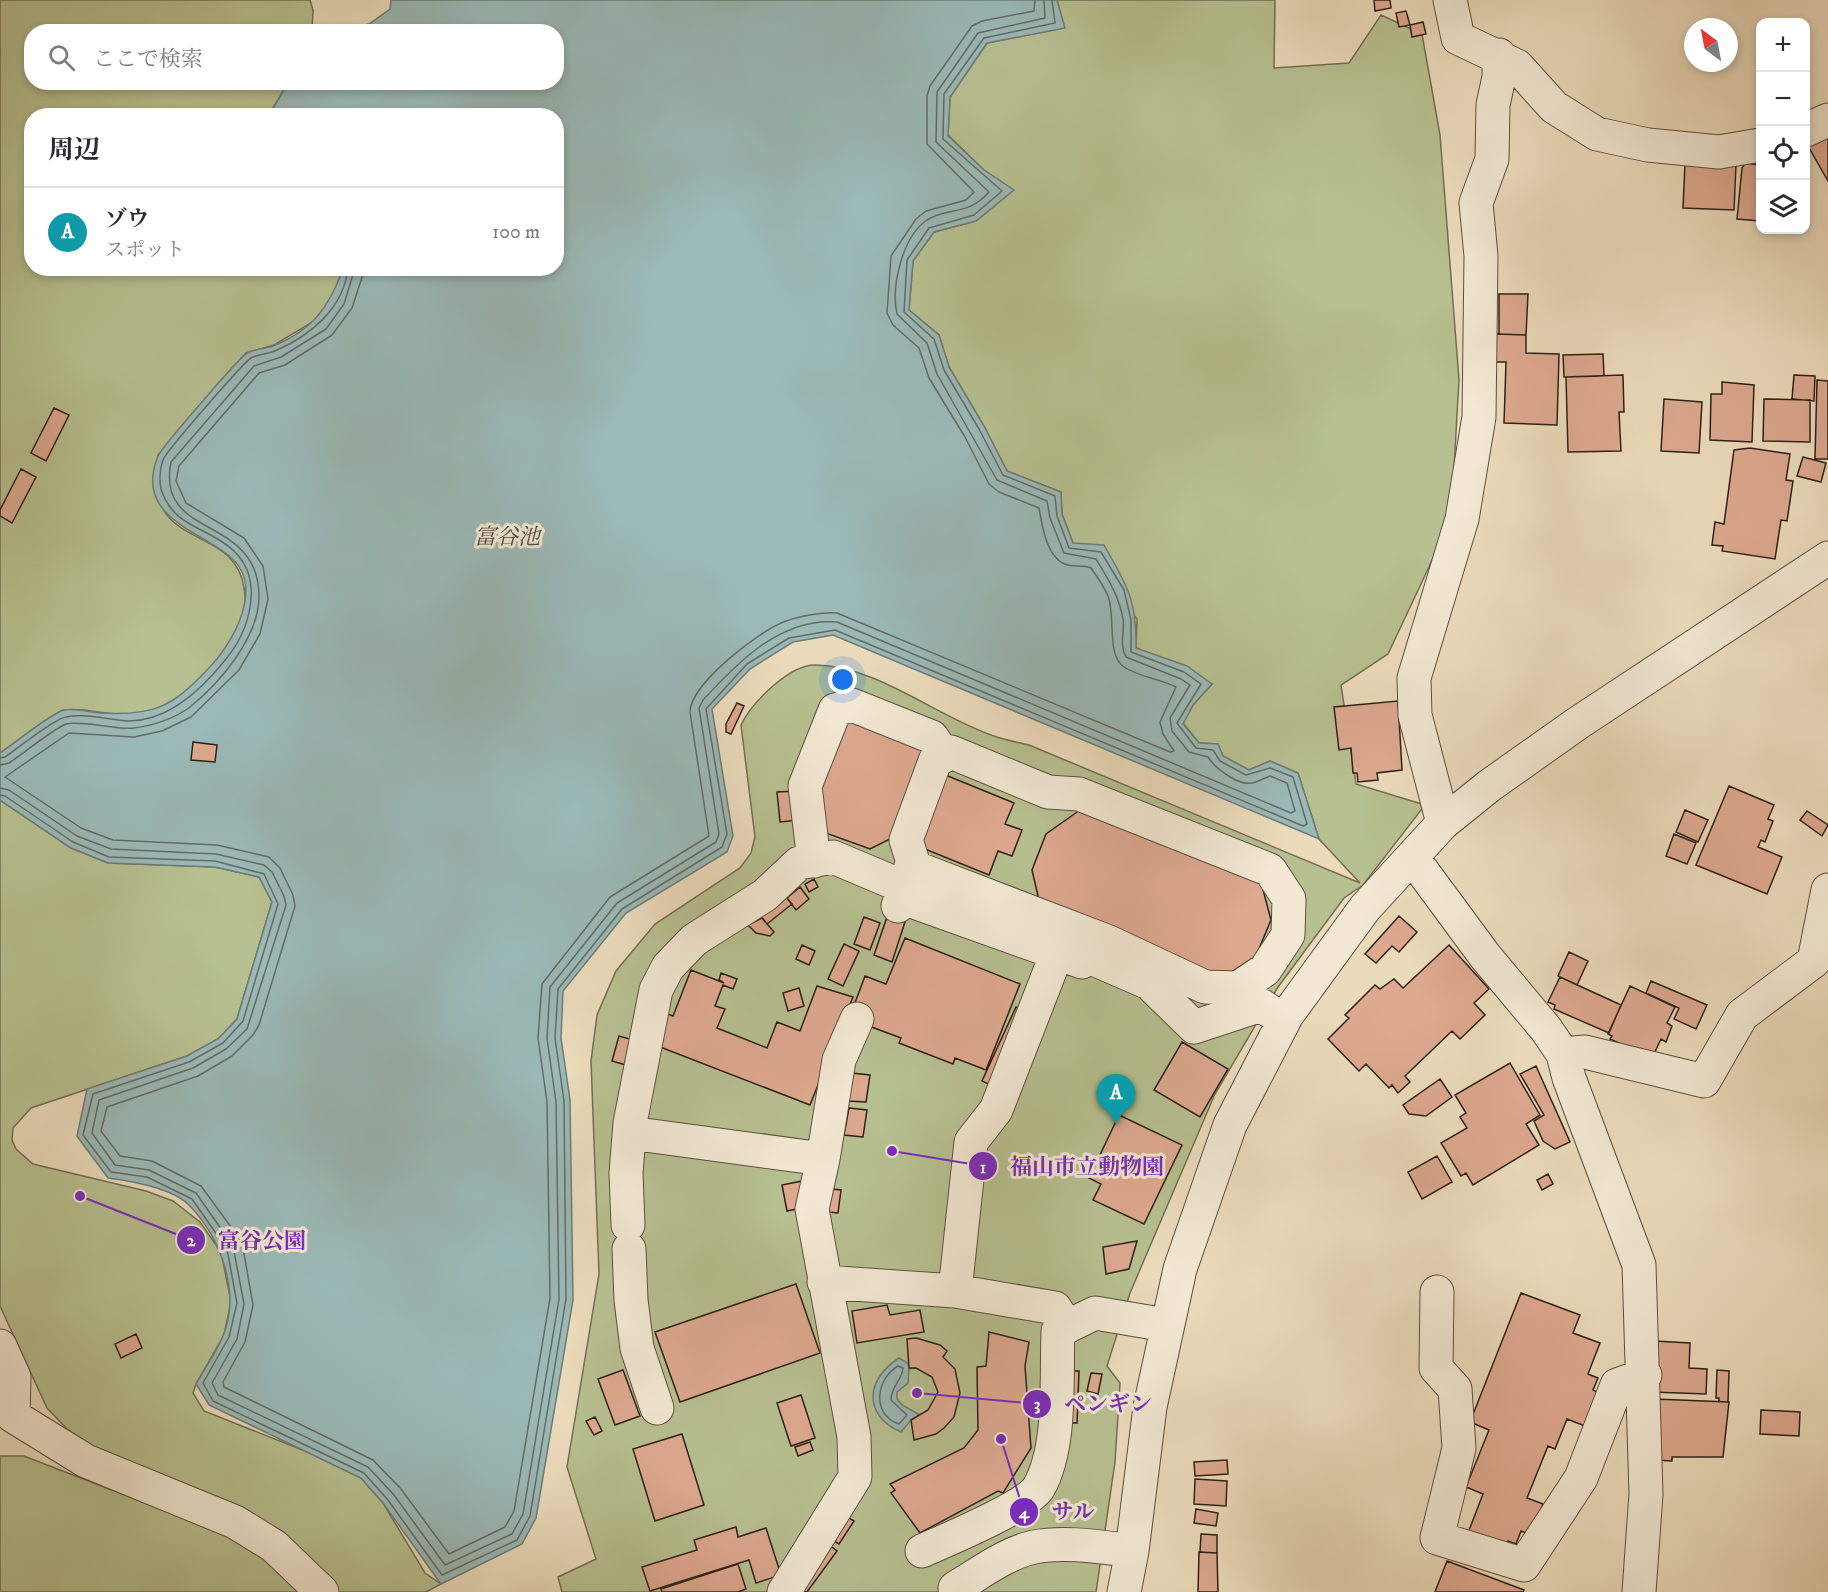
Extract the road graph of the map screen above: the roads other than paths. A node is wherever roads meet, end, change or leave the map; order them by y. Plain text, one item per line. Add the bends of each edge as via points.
1 (1450, 0) edge
2 (1499, 55) junction
3 (1828, 120) edge
4 (1810, 128) edge
5 (1756, 146) edge
6 (1828, 558) edge
7 (944, 756) junction
8 (1443, 823) junction
9 (1412, 857) junction
10 (813, 861) junction
11 (903, 889) junction
12 (1828, 890) edge
13 (1057, 953) junction
14 (857, 1019) dead end
15 (1284, 1021) junction
16 (1563, 1054) junction
17 (630, 1133) junction
18 (823, 1160) junction
19 (824, 1282) junction
20 (955, 1291) junction
21 (1437, 1292) dead end
22 (1166, 1325) junction
23 (1067, 1327) junction
24 (0, 1346) edge
25 (1645, 1375) junction
26 (657, 1408) dead end
27 (6, 1421) edge
28 (922, 1551) dead end
29 (1132, 1551) junction
30 (955, 1588) dead end
31 (322, 1592) edge
32 (784, 1592) edge
33 (1124, 1592) edge
34 (1639, 1592) edge

1 - 2 street via 1458,38
2 - 5 street via 1517,66 1554,107 1598,134 1648,145 1719,152
2 - 8 street via 1492,159 1476,203 1481,267 1479,417 1462,519 1414,678 1415,715
3 - 4 street
6 - 8 street via 1578,723
7 - 10 street via 932,737 852,705 835,710 805,786
7 - 11 street via 935,761 906,840 913,862
7 - 11 street via 951,752 1048,792 1079,794 1270,870 1289,899 1288,935 1265,970 1238,988 1205,987 1108,942
8 - 9 street
9 - 15 street via 1365,908
9 - 16 street
10 - 11 street via 833,857
10 - 17 street via 799,863 765,895 694,940 668,967 656,990
11 - 13 street
12 - 16 street via 1814,961 1742,1015 1704,1081 1585,1052
13 - 15 street via 1082,962 1089,957 1149,983 1194,1027 1261,1005
13 - 20 street via 996,1110 971,1142
14 - 18 street via 839,1060
15 - 22 street via 1230,1125 1180,1269
16 - 25 street via 1639,1265
17 - 18 street
17 - 26 street via 626,1173 631,1300 637,1347
18 - 19 street via 812,1209
19 - 20 street
19 - 32 street via 854,1437 855,1477
20 - 23 street via 1055,1308
21 - 25 street via 1436,1368 1455,1389 1459,1448 1437,1538 1524,1565 1581,1478 1617,1385
22 - 23 street via 1095,1313
22 - 29 street via 1150,1407
23 - 28 street via 1058,1331 1053,1448 1038,1488 1004,1513
24 - 27 street via 14,1377
25 - 34 street via 1646,1494
27 - 31 street via 86,1461 235,1522 274,1546
29 - 30 street via 1080,1545 1033,1547
29 - 33 street

